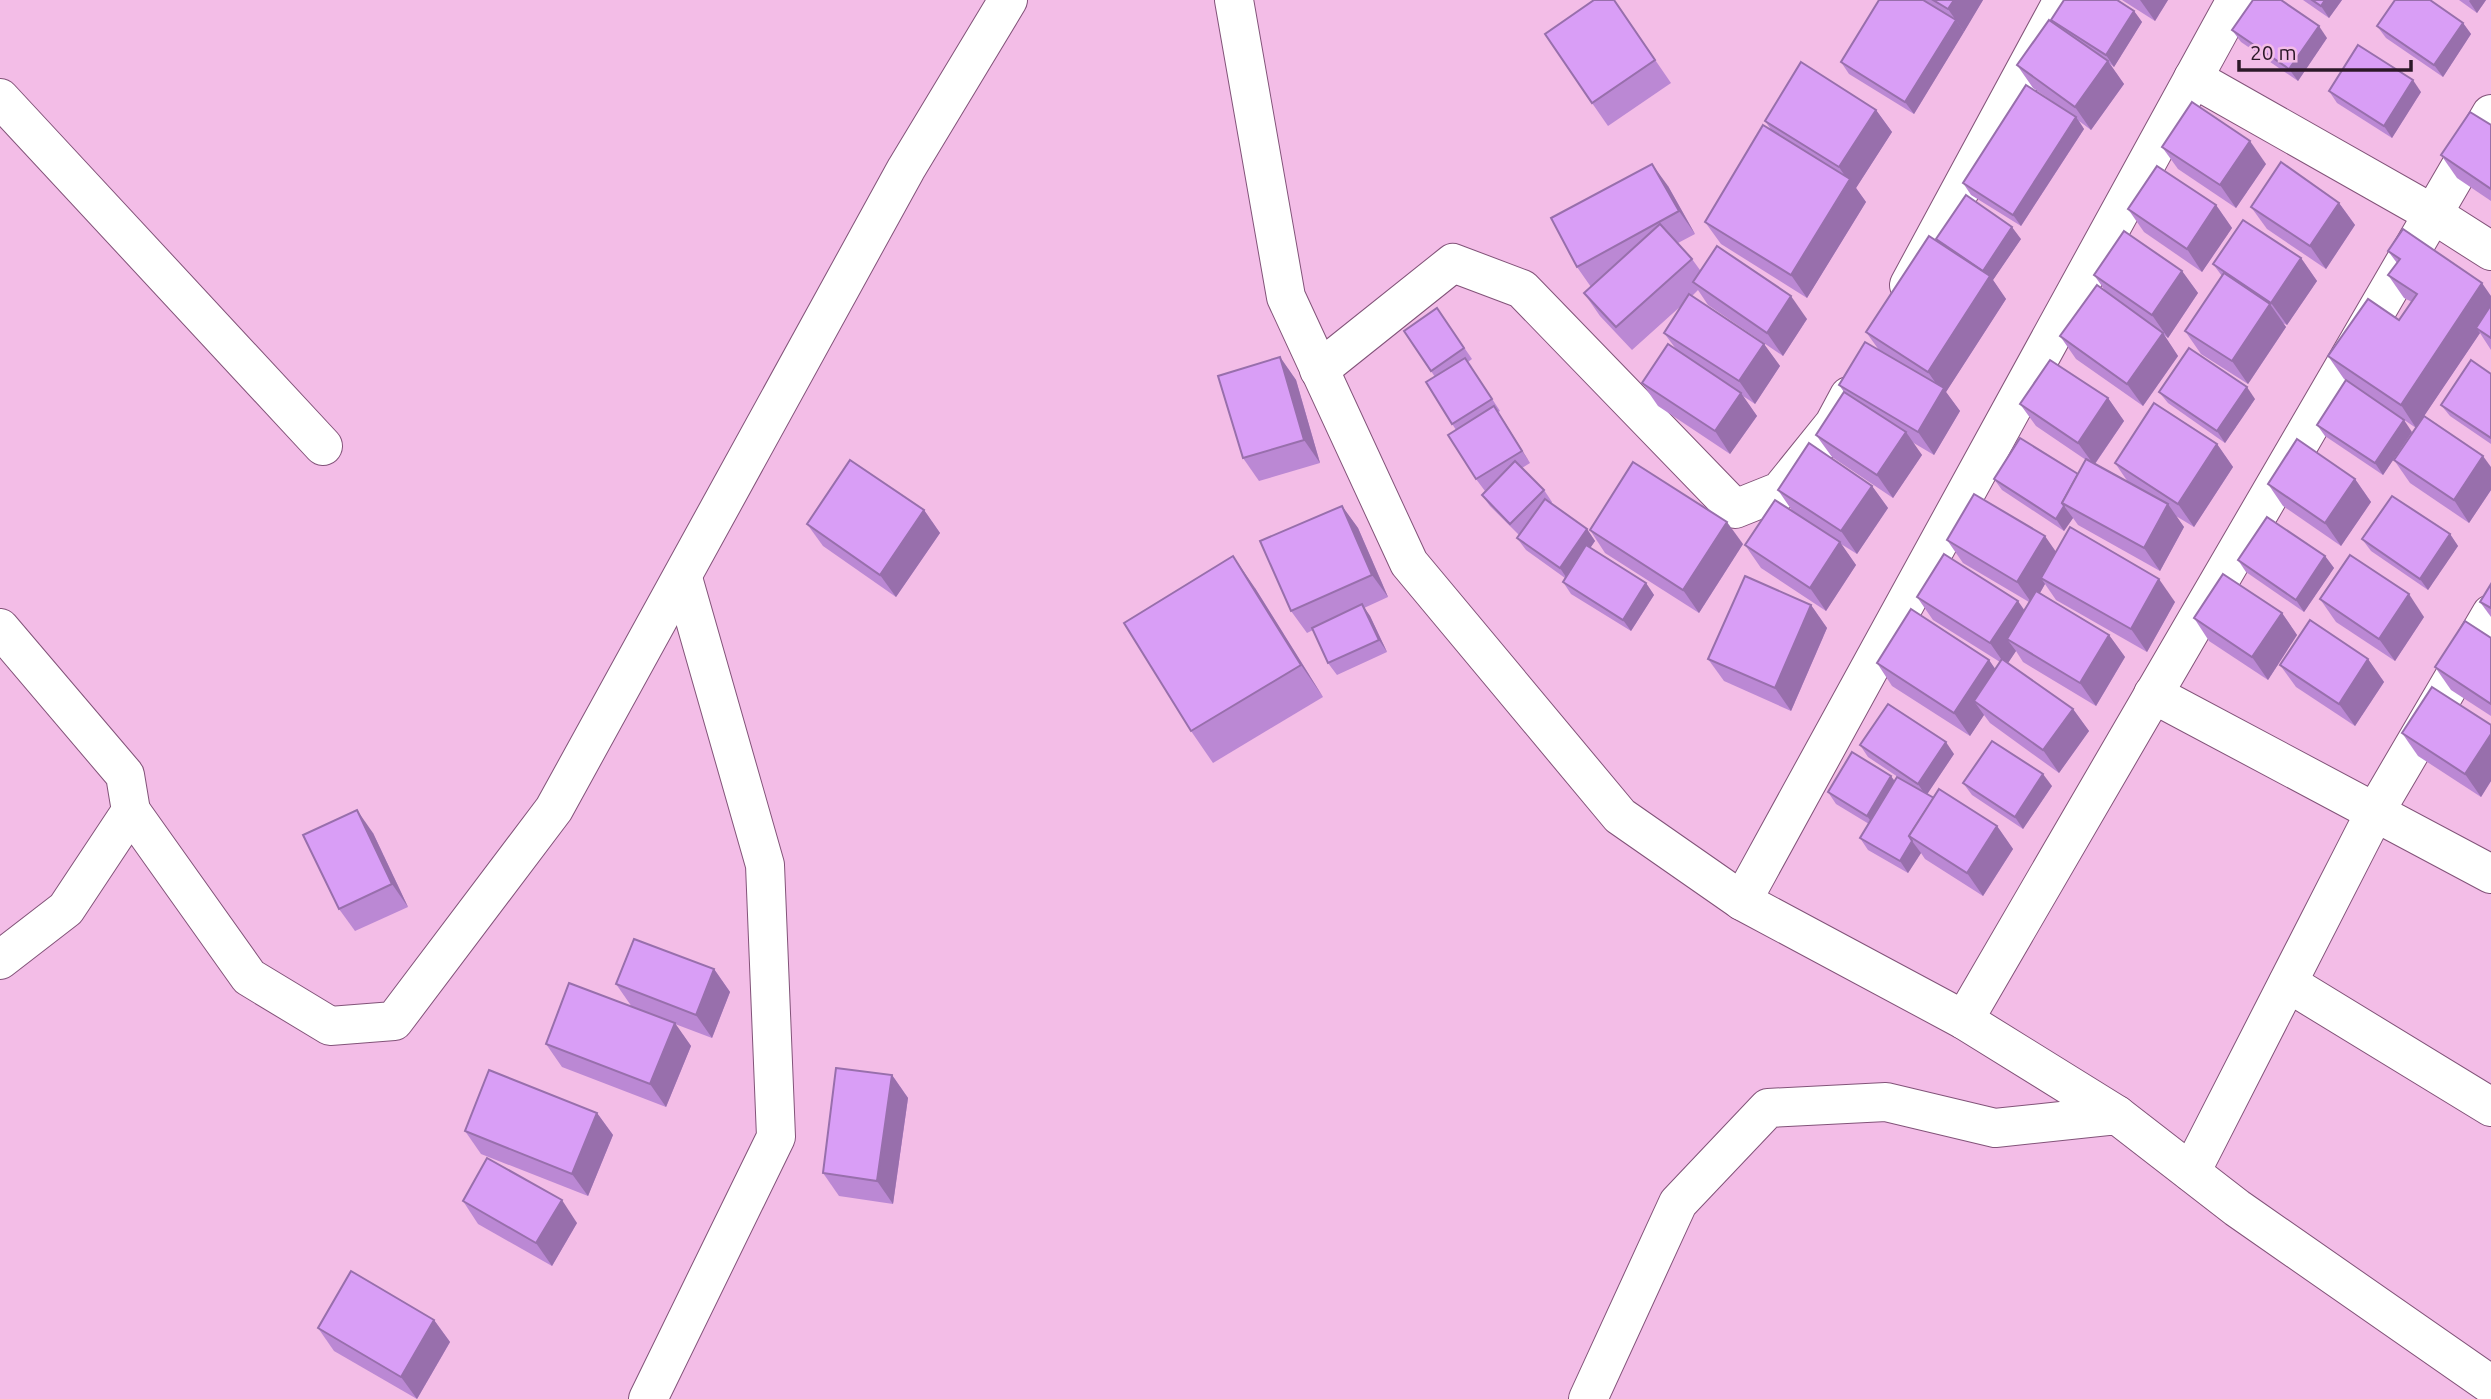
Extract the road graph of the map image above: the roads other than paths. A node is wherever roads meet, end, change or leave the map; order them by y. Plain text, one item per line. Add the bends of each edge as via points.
1 (1008, 0) edge
2 (1234, 0) edge
3 (2063, 0) edge
4 (2236, 0) edge
5 (2193, 78) junction
6 (0, 98) edge
7 (2491, 114) edge
8 (2433, 214) junction
9 (2491, 251) edge
10 (1893, 315) edge
11 (1867, 363) edge
12 (1319, 370) junction
13 (323, 446) dead end
14 (683, 578) junction
15 (2491, 614) edge
16 (5, 646) edge
17 (2153, 694) junction
18 (131, 811) junction
19 (2375, 812) junction
20 (2491, 874) edge
21 (1742, 901) junction
22 (0, 960) edge
23 (2288, 983) junction
24 (1964, 1020) junction
25 (2491, 1107) edge
26 (2117, 1115) junction
27 (2191, 1172) junction
28 (2491, 1385) edge
29 (648, 1399) edge
30 (1588, 1399) edge

1 - 14 street via 906,169
2 - 12 street via 1286,297
3 - 10 street
4 - 5 street
5 - 8 street
5 - 21 street
6 - 13 street
7 - 8 street
8 - 9 street
8 - 17 street
11 - 12 street via 1834,424 1780,491 1735,509 1522,289 1452,263
12 - 21 street via 1409,563 1620,816
14 - 18 street via 554,809 394,1021 330,1026 249,977
14 - 29 street via 765,865 776,1137
15 - 19 street
16 - 18 street via 125,775
17 - 19 street
17 - 24 street
18 - 22 street via 66,909
19 - 20 street
19 - 23 street
21 - 24 street
23 - 25 street
23 - 27 street
24 - 26 street
26 - 27 street
26 - 30 street via 1995,1128 1886,1102 1768,1108 1678,1203
27 - 28 street

